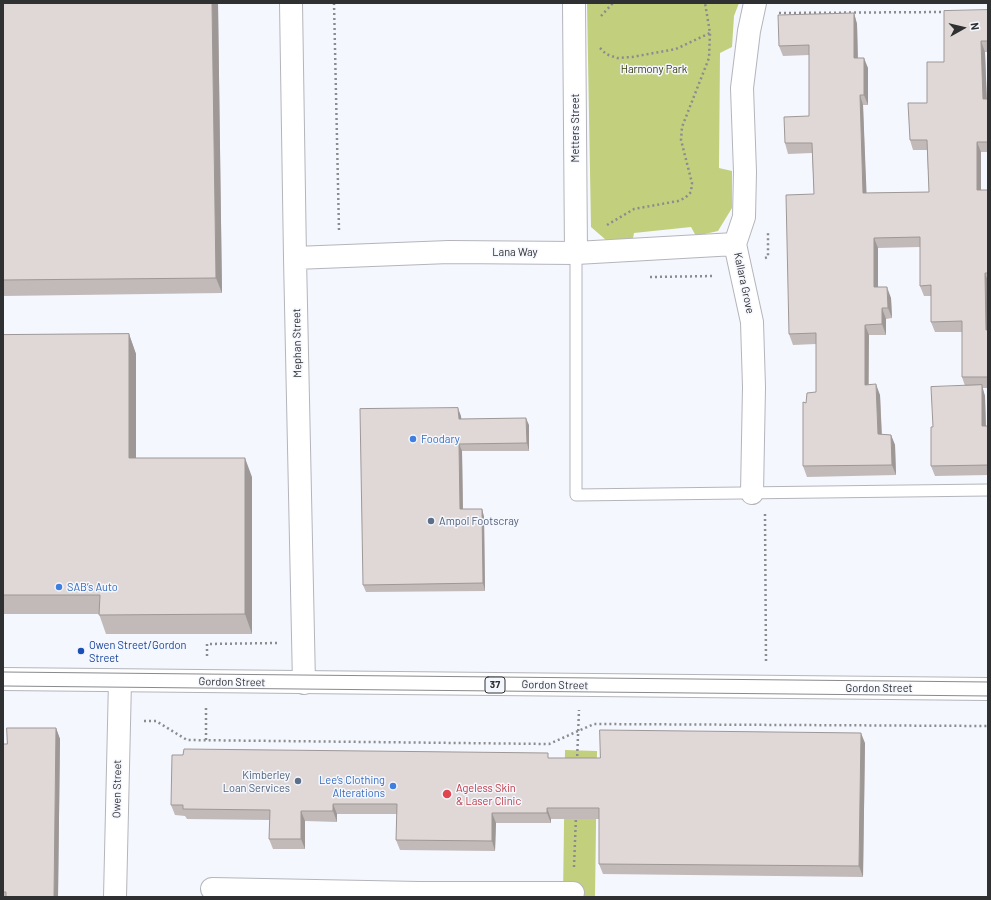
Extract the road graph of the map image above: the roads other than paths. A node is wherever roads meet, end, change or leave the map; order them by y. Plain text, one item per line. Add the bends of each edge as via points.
1 (291, 3) edge
2 (574, 3) edge
3 (755, 3) edge
4 (735, 244) junction
5 (576, 253) junction
6 (295, 258) junction
7 (988, 490) edge
8 (758, 493) junction
9 (3, 679) edge
10 (120, 681) junction
11 (304, 682) junction
12 (988, 689) edge
13 (212, 889) dead end
14 (573, 893) road end
15 (453, 895) edge
16 (116, 897) edge

1 - 6 street, Mephan Street
2 - 5 street, Metters Street
3 - 4 street, Kallara Grove via 742,88 744,217
4 - 5 street, Lana Way
4 - 8 street, Kallara Grove via 752,322
5 - 6 street, Lana Way via 449,252
5 - 8 lane via 576,495
6 - 11 street, Mephan Street
7 - 8 lane
9 - 10 street, Gordon Street / 37
10 - 11 street, Gordon Street / 37
10 - 16 street, Owen Street
11 - 12 street, Gordon Street / 37
13 - 15 street
14 - 15 street

